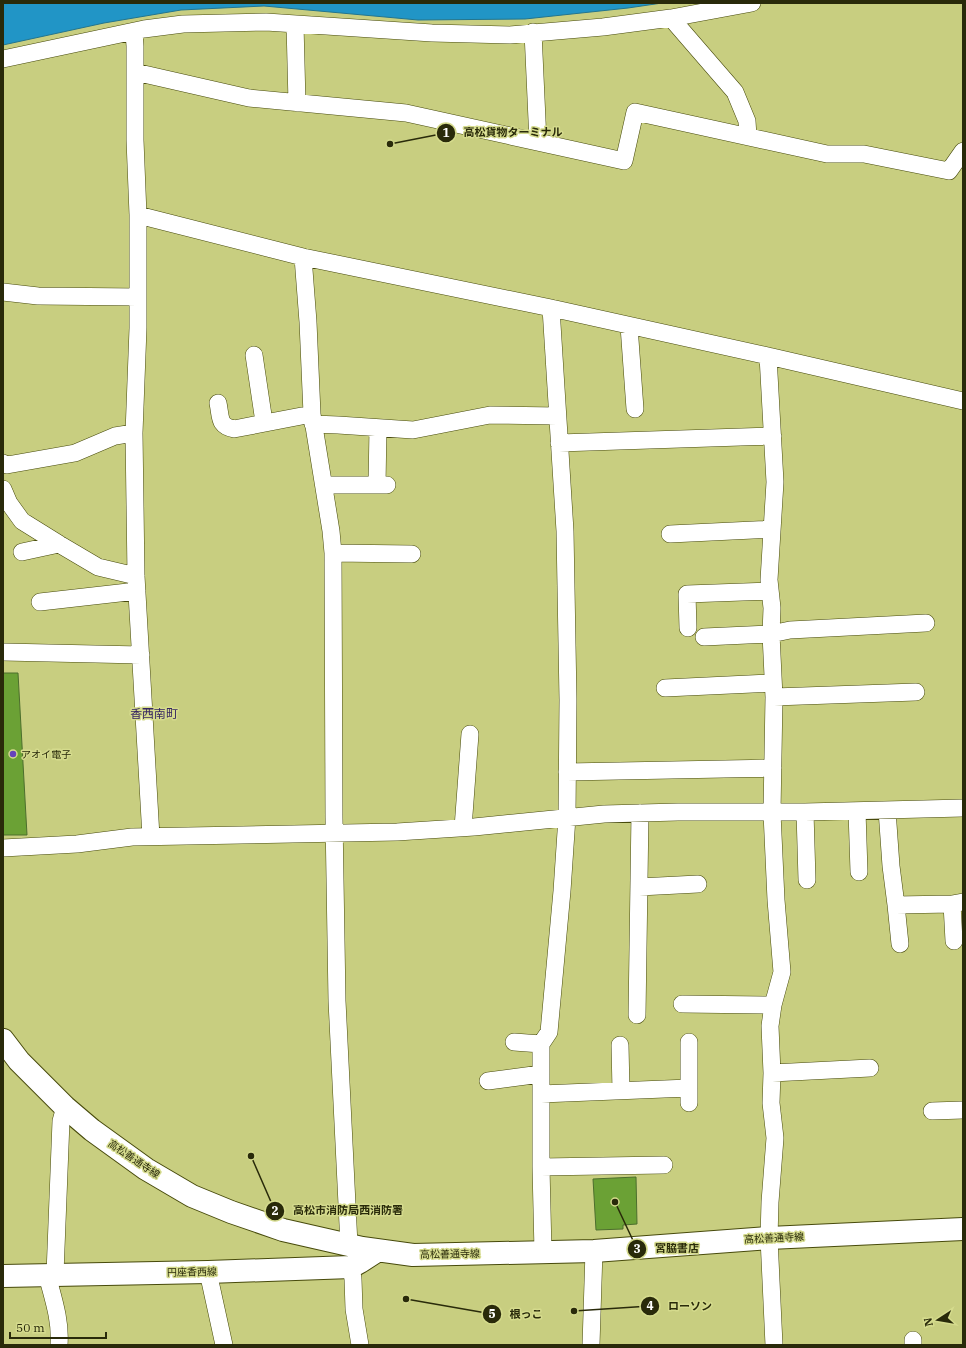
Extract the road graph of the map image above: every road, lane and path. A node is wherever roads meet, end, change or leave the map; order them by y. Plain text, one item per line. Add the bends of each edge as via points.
1 (752, 3) edge
2 (671, 18) junction
3 (295, 24) junction
4 (134, 32) junction
5 (533, 32) junction
6 (3, 59) edge
7 (135, 72) junction
8 (297, 103) junction
9 (748, 136) junction
10 (538, 142) junction
11 (963, 151) edge
12 (138, 215) junction
13 (303, 257) junction
14 (3, 292) edge
15 (138, 297) junction
16 (551, 308) junction
17 (629, 326) junction
18 (254, 355) dead end
19 (768, 356) junction
20 (963, 402) edge
21 (218, 403) dead end
22 (635, 409) dead end
23 (557, 416) junction
24 (313, 419) junction
25 (264, 422) junction
26 (378, 428) junction
27 (134, 433) junction
28 (773, 436) junction
29 (559, 443) junction
30 (3, 463) edge
31 (324, 485) junction
32 (3, 489) edge
33 (772, 529) junction
34 (670, 534) dead end
35 (59, 544) junction
36 (22, 552) dead end
37 (333, 553) junction
38 (412, 554) dead end
39 (136, 584) junction
40 (770, 590) junction
41 (40, 602) dead end
42 (926, 624) dead end
43 (688, 628) dead end
44 (771, 634) junction
45 (704, 637) dead end
46 (3, 652) edge
47 (140, 655) junction
48 (665, 688) dead end
49 (773, 690) junction
50 (916, 692) dead end
51 (470, 734) dead end
52 (773, 768) junction
53 (567, 772) junction
54 (963, 808) edge
55 (887, 810) junction
56 (857, 811) junction
57 (805, 812) junction
58 (640, 813) junction
59 (772, 813) junction
60 (567, 817) junction
61 (463, 828) junction
62 (335, 834) junction
63 (151, 837) junction
64 (3, 848) edge
65 (859, 872) dead end
66 (806, 880) dead end
67 (698, 884) dead end
68 (639, 887) junction
69 (958, 903) edge
70 (896, 905) junction
71 (954, 942) dead end
72 (900, 944) dead end
73 (682, 1004) dead end
74 (773, 1005) junction
75 (637, 1015) dead end
76 (3, 1040) edge
77 (514, 1042) dead end
78 (689, 1042) dead end
79 (541, 1044) junction
80 (620, 1045) dead end
81 (870, 1068) dead end
82 (772, 1073) junction
83 (541, 1074) junction
84 (488, 1081) dead end
85 (621, 1091) junction
86 (541, 1094) junction
87 (65, 1107) junction
88 (963, 1110) edge
89 (932, 1111) dead end
90 (664, 1165) dead end
91 (541, 1167) junction
92 (963, 1229) edge
93 (769, 1238) junction
94 (349, 1245) junction
95 (377, 1251) junction
96 (594, 1251) junction
97 (543, 1252) junction
98 (351, 1266) junction
99 (208, 1272) junction
100 (51, 1275) junction
101 (3, 1276) edge
102 (59, 1345) edge
103 (224, 1345) edge
104 (360, 1345) edge
105 (590, 1345) edge
106 (774, 1345) edge

1 - 2 street
2 - 5 street via 603,27
2 - 9 street via 735,92 747,121
3 - 4 street via 183,24
3 - 5 street via 432,33 510,35
3 - 8 street
4 - 6 street
4 - 7 street
5 - 10 street
7 - 8 street via 249,98
7 - 12 street
8 - 10 street via 406,113
9 - 10 street via 636,112 624,161
9 - 11 street via 827,154 864,154 949,171
12 - 13 street
12 - 15 street
13 - 16 street
13 - 24 street
14 - 15 street via 38,296
15 - 27 street
16 - 17 street
16 - 23 street
17 - 19 street
17 - 22 street
18 - 25 street
19 - 20 street
19 - 28 street
21 - 25 street via 222,423 226,428 234,429
23 - 26 street via 490,415 413,430
23 - 29 street
24 - 25 street
24 - 26 street
24 - 31 street
26 - 31 street via 382,485
27 - 30 street via 115,436 75,453 7,465
27 - 39 street
28 - 29 street
28 - 33 street via 775,482
29 - 53 street via 564,530
31 - 37 street
32 - 35 street via 22,521
33 - 34 street
33 - 40 street
35 - 36 street
35 - 39 street via 98,567
37 - 38 street
37 - 62 street
39 - 41 street
39 - 47 street
40 - 43 street via 687,594
40 - 44 street
42 - 44 street via 790,630
44 - 45 street
44 - 49 street
46 - 47 street
47 - 63 street
48 - 49 street
49 - 50 street
49 - 52 street
51 - 61 street
52 - 53 street
52 - 59 street
53 - 60 street
54 - 55 street
55 - 56 street
55 - 70 street
56 - 57 street
56 - 65 street
57 - 59 street
57 - 66 street
58 - 59 street
58 - 60 street
58 - 68 street
59 - 74 street via 782,972
60 - 61 street
60 - 79 street via 549,1032
61 - 62 street
62 - 63 street
62 - 94 street via 337,1001
63 - 64 street
67 - 68 street
68 - 75 street
69 - 70 street
69 - 71 street
70 - 72 street
73 - 74 street
74 - 82 street via 770,1026
76 - 87 main road, 高松善通寺線 via 19,1061
77 - 79 street
78 - 85 street via 689,1095
79 - 83 street
80 - 85 street
81 - 82 street
82 - 93 street via 771,1103 775,1138
83 - 84 street
83 - 86 street
85 - 86 street via 575,1087
86 - 91 street
87 - 94 main road, 高松善通寺線 via 146,1169 192,1196 283,1230
87 - 100 street via 61,1121
88 - 89 street
90 - 91 street
91 - 97 street
92 - 93 main road, 高松善通寺線
93 - 96 main road, 高松善通寺線
93 - 106 street
94 - 95 main road, 高松善通寺線
95 - 97 main road, 高松善通寺線 via 413,1255
95 - 98 main road, 円座香西線
96 - 97 main road, 高松善通寺線
96 - 105 street
98 - 99 main road, 円座香西線
98 - 104 street
99 - 100 main road, 円座香西線
99 - 103 street
100 - 101 main road, 円座香西線
100 - 102 street via 60,1332

